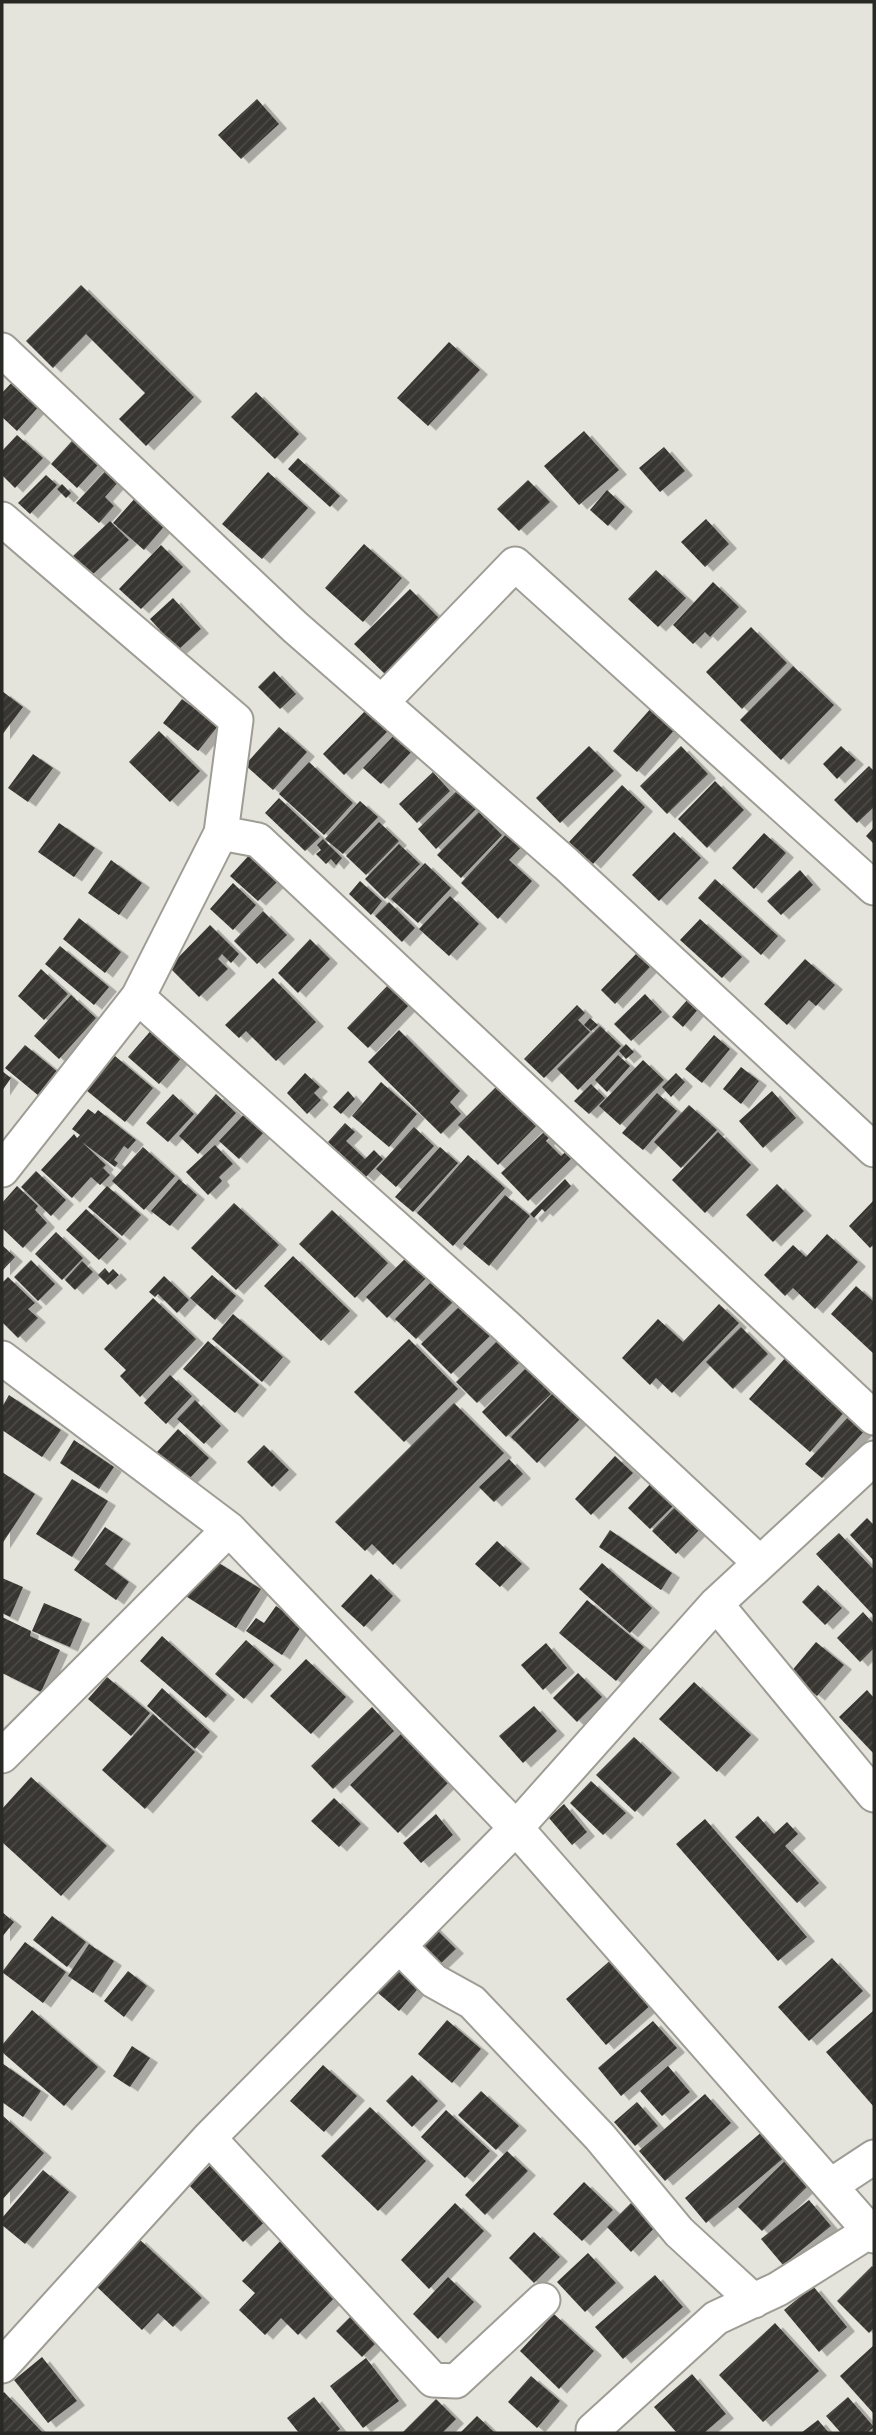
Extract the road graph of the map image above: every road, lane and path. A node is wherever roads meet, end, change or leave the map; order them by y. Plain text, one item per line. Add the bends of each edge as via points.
1 (2, 350) edge
2 (2, 519) edge
3 (382, 702) junction
4 (221, 834) junction
5 (874, 888) edge
6 (138, 997) junction
7 (874, 1150) edge
8 (2, 1170) edge
9 (2, 1358) edge
10 (874, 1418) edge
11 (874, 1458) edge
12 (229, 1529) junction
13 (760, 1563) junction
14 (716, 1604) junction
15 (2, 1756) edge
16 (874, 1795) edge
17 (516, 1828) junction
18 (399, 1946) junction
19 (209, 2138) junction
20 (874, 2157) edge
21 (830, 2186) junction
22 (872, 2234) edge
23 (543, 2300) dead end
24 (754, 2301) junction
25 (2, 2366) edge
26 (593, 2433) edge

1 - 3 street via 295,627
2 - 4 street via 236,720
3 - 5 street via 515,564
3 - 7 street via 566,863
4 - 6 street
4 - 10 street via 258,840
6 - 8 street
6 - 13 street via 507,1328
9 - 12 street
11 - 13 street
12 - 15 street
12 - 17 street
13 - 14 street
14 - 16 street
14 - 17 street
17 - 18 street
17 - 21 street
18 - 19 street
18 - 24 street via 434,1981 472,2002 600,2137 679,2232
19 - 23 street via 433,2380 456,2381
19 - 25 street
20 - 21 street
21 - 22 street
22 - 24 street
24 - 26 street via 716,2318

